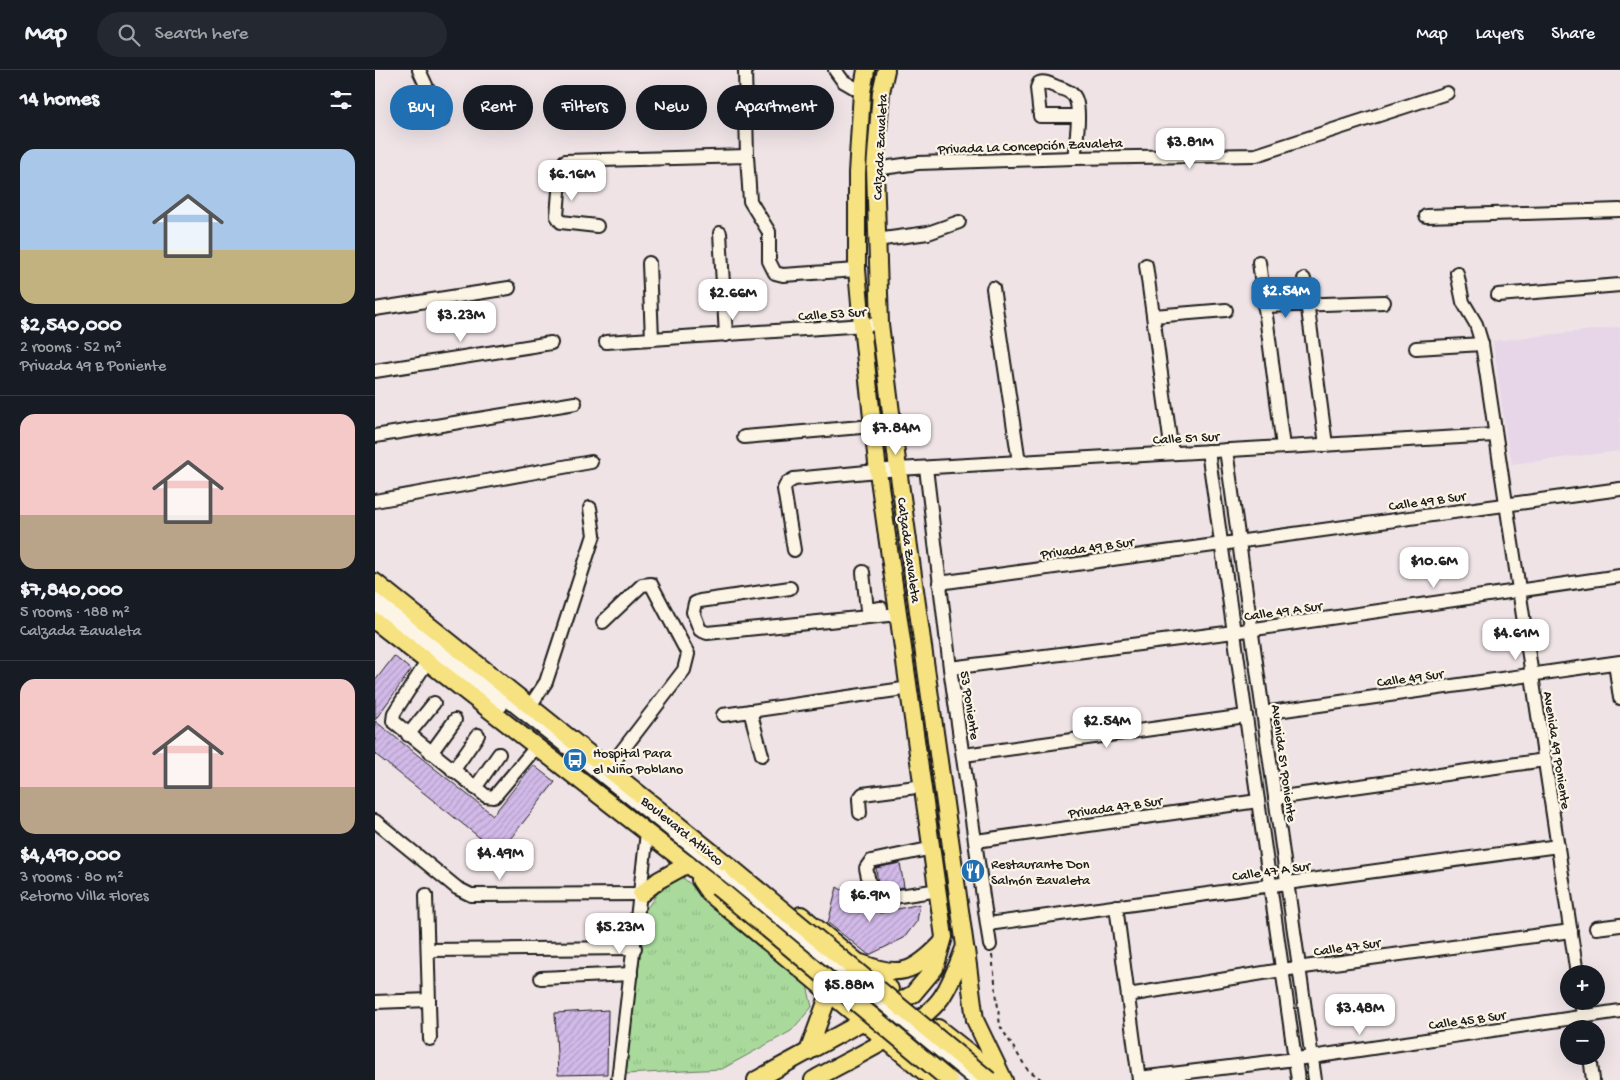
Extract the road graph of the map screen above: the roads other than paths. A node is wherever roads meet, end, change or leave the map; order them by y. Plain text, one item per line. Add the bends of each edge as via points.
1 (419, 70) edge
2 (745, 70) edge
3 (835, 70) edge
4 (866, 70) edge
5 (886, 70) edge
6 (426, 85) edge
7 (862, 92) junction
8 (1447, 93) dead end
9 (1077, 116) dead end
10 (747, 156) junction
11 (1074, 158) junction
12 (875, 169) junction
13 (1620, 210) edge
14 (1426, 216) dead end
15 (959, 222) dead end
16 (597, 226) dead end
17 (720, 233) dead end
18 (876, 240) junction
19 (1259, 262) dead end
20 (649, 263) dead end
21 (1146, 265) dead end
22 (857, 270) junction
23 (1457, 273) dead end
24 (1304, 279) dead end
25 (1620, 285) edge
26 (509, 288) dead end
27 (993, 288) dead end
28 (1499, 295) dead end
29 (1384, 302) dead end
30 (1306, 304) junction
31 (1264, 306) junction
32 (375, 309) edge
33 (1226, 310) dead end
34 (1154, 316) junction
35 (880, 324) junction
36 (861, 326) junction
37 (726, 335) junction
38 (652, 339) junction
39 (551, 342) dead end
40 (606, 342) dead end
41 (1482, 344) junction
42 (1417, 348) dead end
43 (375, 371) edge
44 (575, 403) dead end
45 (873, 426) junction
46 (1495, 435) junction
47 (375, 436) edge
48 (744, 437) dead end
49 (1327, 445) junction
50 (1283, 447) junction
51 (1226, 450) junction
52 (1208, 451) junction
53 (1173, 453) junction
54 (591, 462) dead end
55 (1019, 462) junction
56 (926, 468) junction
57 (898, 469) junction
58 (878, 472) junction
59 (1620, 489) edge
60 (375, 501) edge
61 (1506, 504) junction
62 (590, 508) dead end
63 (1239, 542) junction
64 (1221, 544) junction
65 (794, 550) dead end
66 (863, 572) dead end
67 (1620, 576) edge
68 (375, 582) edge
69 (939, 583) junction
70 (791, 588) dead end
71 (1519, 591) junction
72 (375, 595) edge
73 (375, 608) edge
74 (898, 610) junction
75 (868, 614) junction
76 (375, 621) edge
77 (603, 622) dead end
78 (1251, 630) junction
79 (1234, 632) junction
80 (427, 662) junction
81 (1617, 663) edge
82 (950, 668) junction
83 (1532, 675) junction
84 (910, 688) junction
85 (1620, 698) edge
86 (434, 703) dead end
87 (530, 706) junction
88 (750, 711) junction
89 (1263, 713) junction
90 (723, 715) dead end
91 (1246, 716) junction
92 (455, 720) dead end
93 (479, 734) dead end
94 (408, 735) junction
95 (536, 747) junction
96 (431, 753) junction
97 (499, 754) dead end
98 (762, 755) dead end
99 (964, 755) junction
100 (1545, 760) junction
101 (608, 769) junction
102 (453, 770) junction
103 (924, 786) junction
104 (475, 788) junction
105 (1275, 798) junction
106 (1258, 801) junction
107 (860, 813) dead end
108 (375, 821) edge
109 (647, 833) junction
110 (976, 841) junction
111 (698, 842) junction
112 (1558, 846) junction
113 (933, 848) junction
114 (688, 864) junction
115 (725, 878) junction
116 (1287, 883) junction
117 (1270, 885) junction
118 (939, 890) junction
119 (641, 894) junction
120 (426, 895) dead end
121 (1116, 906) junction
122 (988, 924) junction
123 (1620, 925) edge
124 (1595, 928) dead end
125 (1571, 931) junction
126 (943, 943) junction
127 (990, 945) road end
128 (965, 946) junction
129 (635, 948) junction
130 (428, 950) junction
131 (861, 963) junction
132 (1576, 965) edge
133 (1299, 968) junction
134 (1282, 970) junction
135 (631, 974) junction
136 (541, 978) dead end
137 (829, 994) junction
138 (1127, 995) junction
139 (429, 1000) junction
140 (904, 1001) junction
141 (375, 1002) edge
142 (1620, 1011) edge
143 (923, 1016) junction
144 (1594, 1020) edge
145 (863, 1023) junction
146 (1560, 1026) edge
147 (951, 1038) junction
148 (430, 1039) dead end
149 (884, 1040) junction
150 (808, 1052) junction
151 (1312, 1057) junction
152 (1295, 1059) junction
153 (1591, 1065) edge
154 (929, 1076) edge
155 (1139, 1079) edge
156 (618, 1080) edge
157 (756, 1080) edge
158 (813, 1080) edge
159 (949, 1080) edge
160 (962, 1080) edge
161 (975, 1080) edge
162 (989, 1080) edge
163 (1004, 1080) edge
164 (1298, 1080) edge
165 (1315, 1080) edge
166 (1593, 1080) edge

1 - 6 street
2 - 10 street
3 - 7 street via 843,82
4 - 7 main road, Calzada Zavaleta
5 - 12 main road, Calzada Zavaleta via 881,92
7 - 22 main road, Calzada Zavaleta via 857,173
8 - 11 street, Privada La Concepción Zavaleta via 1256,155
9 - 11 street
10 - 16 street via 565,161 561,167 557,216 561,222
10 - 22 street via 750,201 769,232 769,261 775,273
11 - 12 street, Privada La Concepción Zavaleta via 918,163
12 - 18 main road, Calzada Zavaleta
13 - 14 street
15 - 18 street via 928,233
17 - 37 street
18 - 35 main road, Calzada Zavaleta
19 - 31 street
20 - 38 street
21 - 34 street
22 - 36 main road, Calzada Zavaleta
23 - 41 street, Avenida 49 Poniente via 1463,302 1476,324
24 - 30 street
25 - 28 street
26 - 32 street
27 - 55 street
29 - 30 street
30 - 31 street
30 - 49 street
31 - 50 street
33 - 34 street
34 - 53 street
35 - 36 street, Calle 53 Sur
35 - 57 main road, Calzada Zavaleta
36 - 37 street, Calle 53 Sur
36 - 45 main road, Calzada Zavaleta
37 - 38 street, Calle 53 Sur
38 - 40 street, Calle 53 Sur
39 - 43 street
41 - 42 street
41 - 46 street, Avenida 49 Poniente
44 - 47 street
45 - 48 street
45 - 58 main road, Calzada Zavaleta
46 - 49 street, Calle 51 Sur
46 - 61 street, Avenida 49 Poniente
49 - 50 street, Calle 51 Sur
50 - 51 street, Calle 51 Sur
51 - 52 street, Calle 51 Sur
51 - 63 street, Avenida 51 Poniente
52 - 53 street, Calle 51 Sur
52 - 64 street
53 - 55 street, Calle 51 Sur
54 - 60 street
55 - 56 street, Calle 51 Sur
56 - 57 street, Calle 51 Sur
56 - 69 street, 53 Poniente
57 - 58 street, Calle 51 Sur
57 - 128 main road, Calzada Zavaleta
58 - 65 street, Calle 51 Sur via 793,479 787,483 784,490
58 - 74 main road, Calzada Zavaleta
59 - 61 street, Calle 49 B Sur
61 - 63 street, Calle 49 B Sur
61 - 71 street, Avenida 49 Poniente
62 - 87 street via 594,535 546,682
63 - 64 street, Privada 49 B Sur
63 - 78 street, Avenida 51 Poniente
64 - 69 street, Privada 49 B Sur
64 - 79 street
66 - 75 street
67 - 71 street, Calle 49 A Sur
68 - 87 main road, Boulevard Atlixco
69 - 82 street, 53 Poniente
70 - 75 street via 700,601 695,603 693,612 700,630 707,633
71 - 78 street, Calle 49 A Sur
71 - 83 street, Avenida 49 Poniente
72 - 115 street
73 - 115 street
74 - 75 street
74 - 84 main road, Calzada Zavaleta
76 - 80 main road, Boulevard Atlixco
77 - 101 street via 641,585 651,584 688,654 684,670
78 - 79 street, Calle 49 A Sur
78 - 89 street, Avenida 51 Poniente
79 - 82 street, Calle 49 A Sur
79 - 91 street
80 - 94 street via 392,717
80 - 95 main road, Boulevard Atlixco
81 - 83 street, Calle 49 Sur
81 - 85 street
82 - 99 street, 53 Poniente
83 - 89 street, Calle 49 Sur
83 - 100 street, Avenida 49 Poniente
84 - 88 street
84 - 103 main road, Calzada Zavaleta
86 - 94 street
87 - 101 main road, Boulevard Atlixco
88 - 90 street
88 - 98 street
89 - 105 street, Avenida 51 Poniente
91 - 99 street
91 - 106 street
92 - 96 street
93 - 102 street
94 - 96 street
95 - 104 street via 494,797 486,796
95 - 109 main road, Boulevard Atlixco
96 - 102 street
97 - 104 street
99 - 110 street, 53 Poniente
100 - 105 street
100 - 112 street, Avenida 49 Poniente
101 - 111 main road, Boulevard Atlixco
102 - 104 street
103 - 107 street via 863,794 859,799
103 - 113 main road, Calzada Zavaleta
105 - 116 street, Avenida 51 Poniente
106 - 110 street, Privada 47 B Sur
106 - 117 street
108 - 119 street via 457,888 471,894
109 - 114 main road, Boulevard Atlixco
109 - 119 street
110 - 122 street, 53 Poniente
111 - 115 main road, Boulevard Atlixco
111 - 131 main road via 725,854
112 - 116 street, Calle 47 A Sur
112 - 125 street, Avenida 49 Poniente
113 - 118 main road, Calzada Zavaleta
113 - 118 street via 871,861 866,868 875,900
114 - 115 main road, Boulevard Atlixco
114 - 119 main road
114 - 137 main road via 709,893
115 - 159 main road, Boulevard Atlixco, bridge
115 - 160 street
115 - 161 street, bridge
115 - 162 main road, Boulevard Atlixco, bridge
116 - 117 street, Calle 47 A Sur
116 - 133 street, Avenida 51 Poniente
117 - 121 street, Calle 47 A Sur
117 - 134 street
118 - 126 main road, Calzada Zavaleta via 944,923
119 - 129 street
120 - 130 street
121 - 122 street, Calle 47 A Sur
121 - 138 street
122 - 127 street, 53 Poniente
123 - 124 street
125 - 132 street, Avenida 49 Poniente
125 - 133 street, Calle 47 Sur
126 - 131 main road via 925,961 905,971 891,972
126 - 140 main road, Calzada Zavaleta via 930,976
128 - 143 main road via 940,999
128 - 163 main road, Calzada Zavaleta via 975,1020
129 - 130 street
129 - 135 street
130 - 139 street
131 - 137 main road via 861,979 852,992
131 - 140 main road
133 - 134 street, Calle 47 Sur
133 - 151 street, Avenida 51 Poniente
134 - 138 street, Calle 47 Sur
134 - 152 street
135 - 136 street
135 - 156 street
137 - 145 main road
137 - 150 main road
138 - 155 street
139 - 141 street
139 - 148 street
140 - 143 main road
140 - 145 main road, Calzada Zavaleta
142 - 144 street, Calle 45 B Sur
143 - 147 main road
143 - 149 main road
145 - 149 main road
145 - 150 main road, Calzada Zavaleta
146 - 151 street, Calle 45 B Sur
147 - 154 main road via 932,1052
147 - 163 main road
149 - 154 main road
149 - 158 main road
150 - 157 main road, Calzada Zavaleta
151 - 152 street, Calle 45 B Sur
151 - 165 street, Avenida 51 Poniente
152 - 155 street, Calle 45 B Sur
152 - 164 street
153 - 166 street

